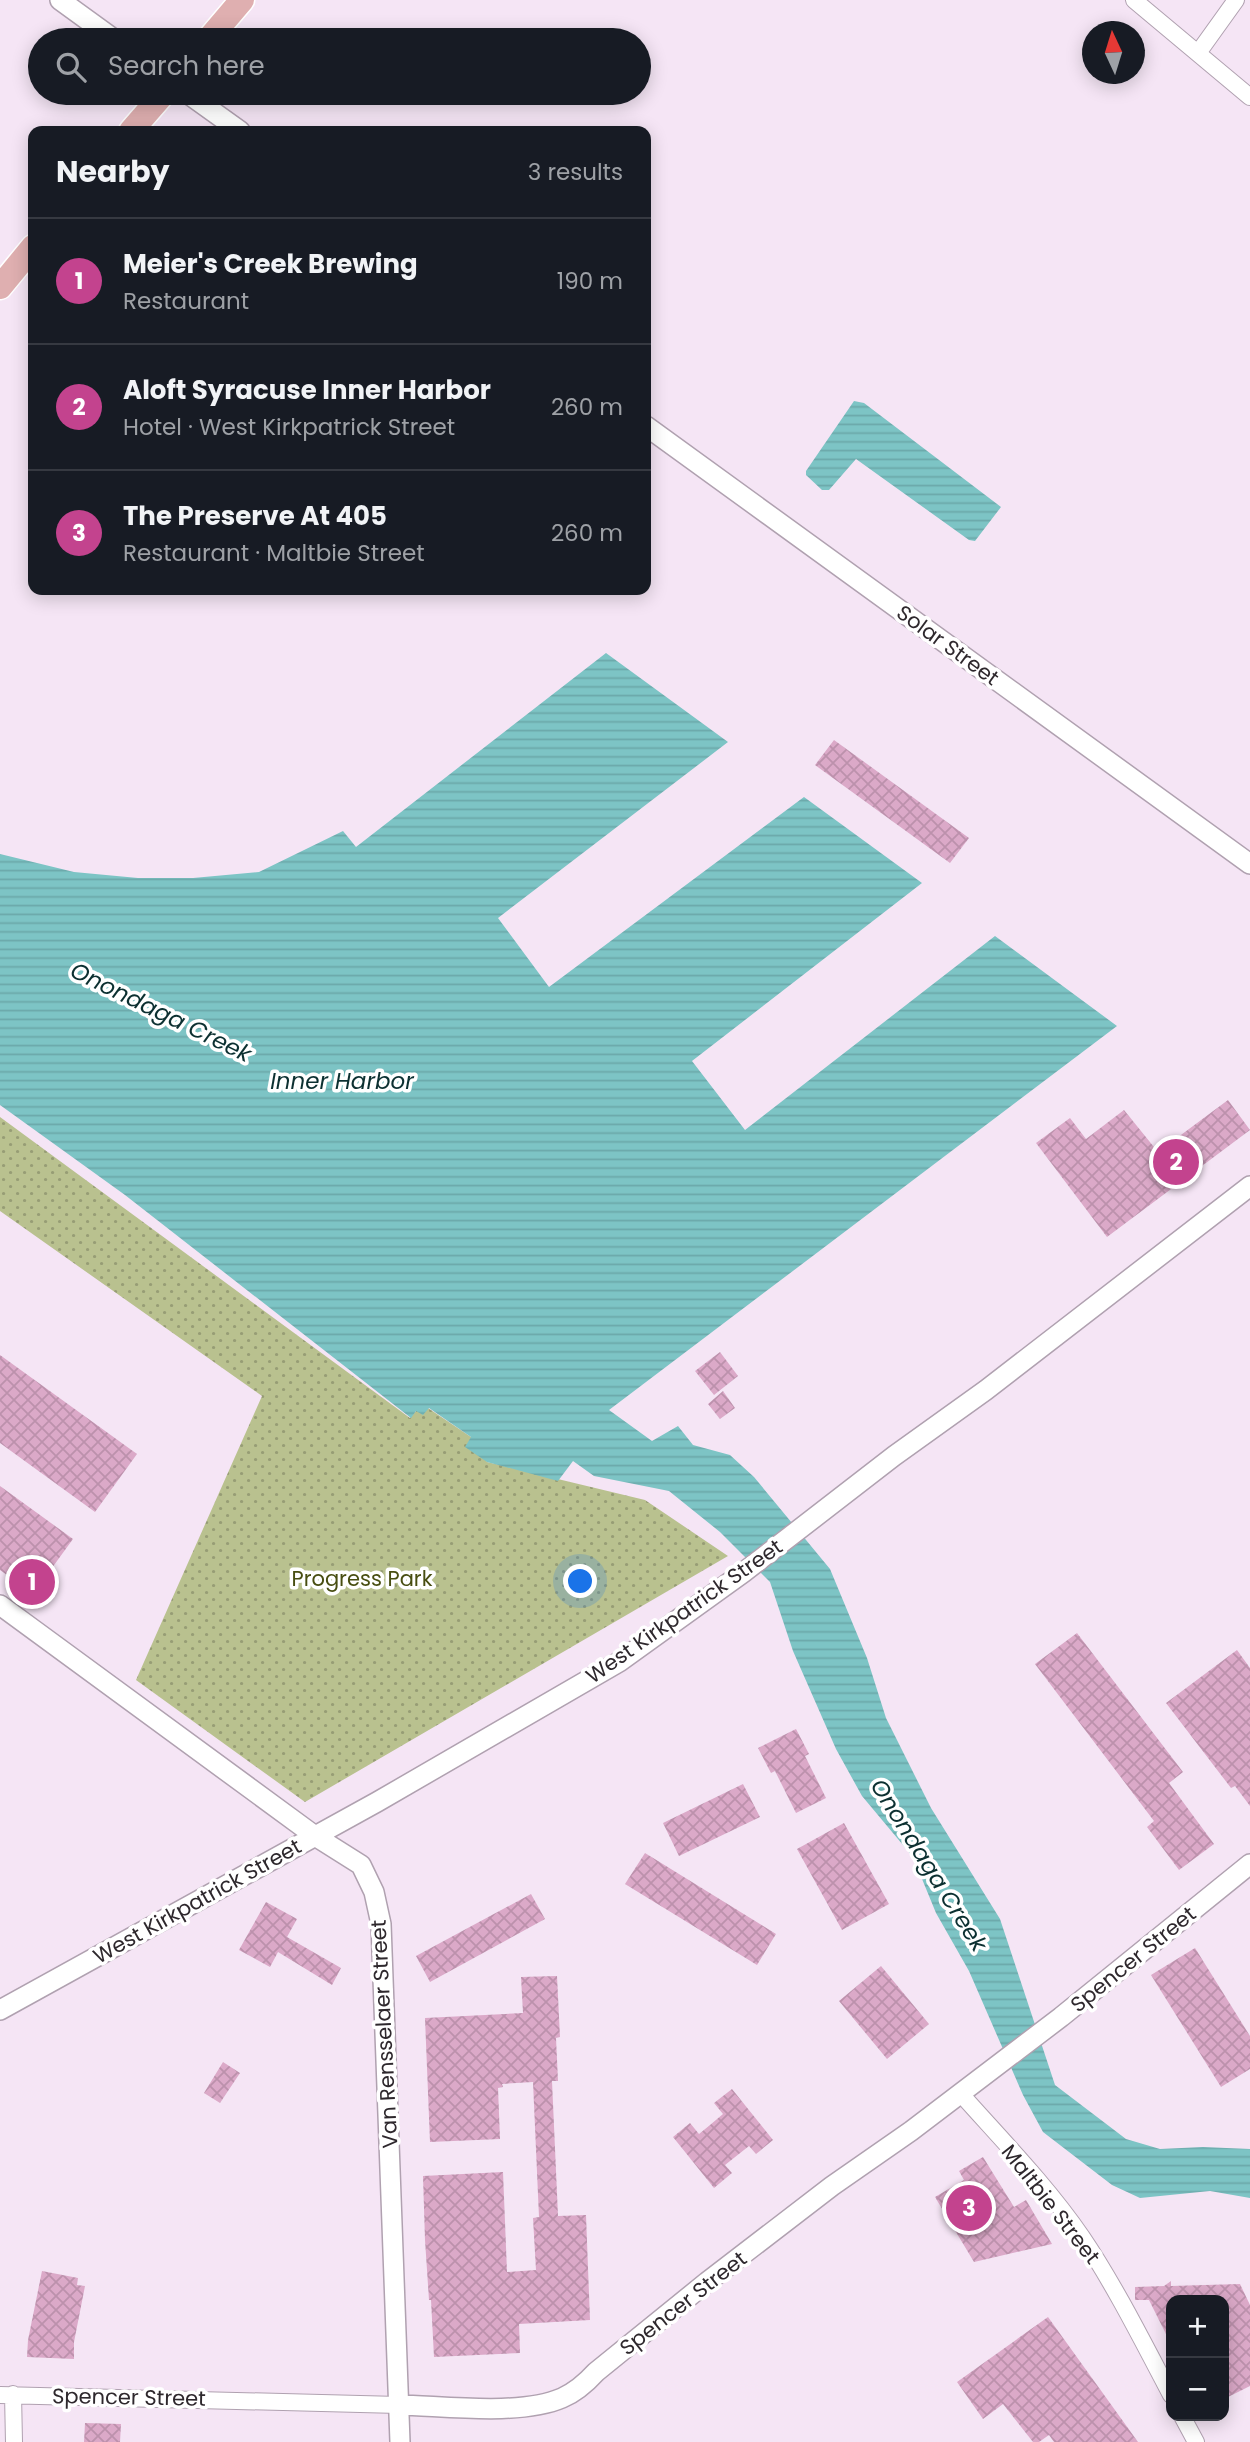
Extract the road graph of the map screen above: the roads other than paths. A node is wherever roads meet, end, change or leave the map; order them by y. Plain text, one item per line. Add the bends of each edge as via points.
1 (60, 0) edge
2 (242, 0) edge
3 (1134, 0) edge
4 (1237, 0) edge
5 (98, 28) edge
6 (218, 28) edge
7 (1198, 53) junction
8 (1250, 97) edge
9 (154, 105) edge
10 (204, 105) edge
11 (135, 126) edge
12 (233, 126) edge
13 (28, 253) edge
14 (0, 287) edge
15 (651, 430) edge
16 (1250, 864) edge
17 (1250, 1186) edge
18 (0, 1605) edge
19 (315, 1836) junction
20 (1250, 1864) edge
21 (0, 2010) edge
22 (961, 2094) junction
23 (1166, 2386) edge
24 (6, 2395) edge
25 (399, 2405) junction
26 (1185, 2421) edge
27 (13, 2442) edge
28 (400, 2442) edge
29 (1196, 2442) edge

1 - 5 street
2 - 6 main road
3 - 7 street
4 - 7 street
7 - 8 street
9 - 11 main road
10 - 12 street
13 - 14 main road
15 - 16 street, Solar Street
17 - 19 street, West Kirkpatrick Street via 986,1390 620,1662
18 - 19 street, Van Rensselaer Street
19 - 21 street, West Kirkpatrick Street
19 - 25 street, Van Rensselaer Street via 361,1866 374,1892 381,1924
20 - 22 street, Spencer Street
22 - 23 street, Maltbie Street via 1082,2237
22 - 25 street, Spencer Street via 832,2186 560,2399 515,2408
24 - 25 street, Spencer Street
24 - 27 street
25 - 28 street, Van Rensselaer Street
26 - 29 street

